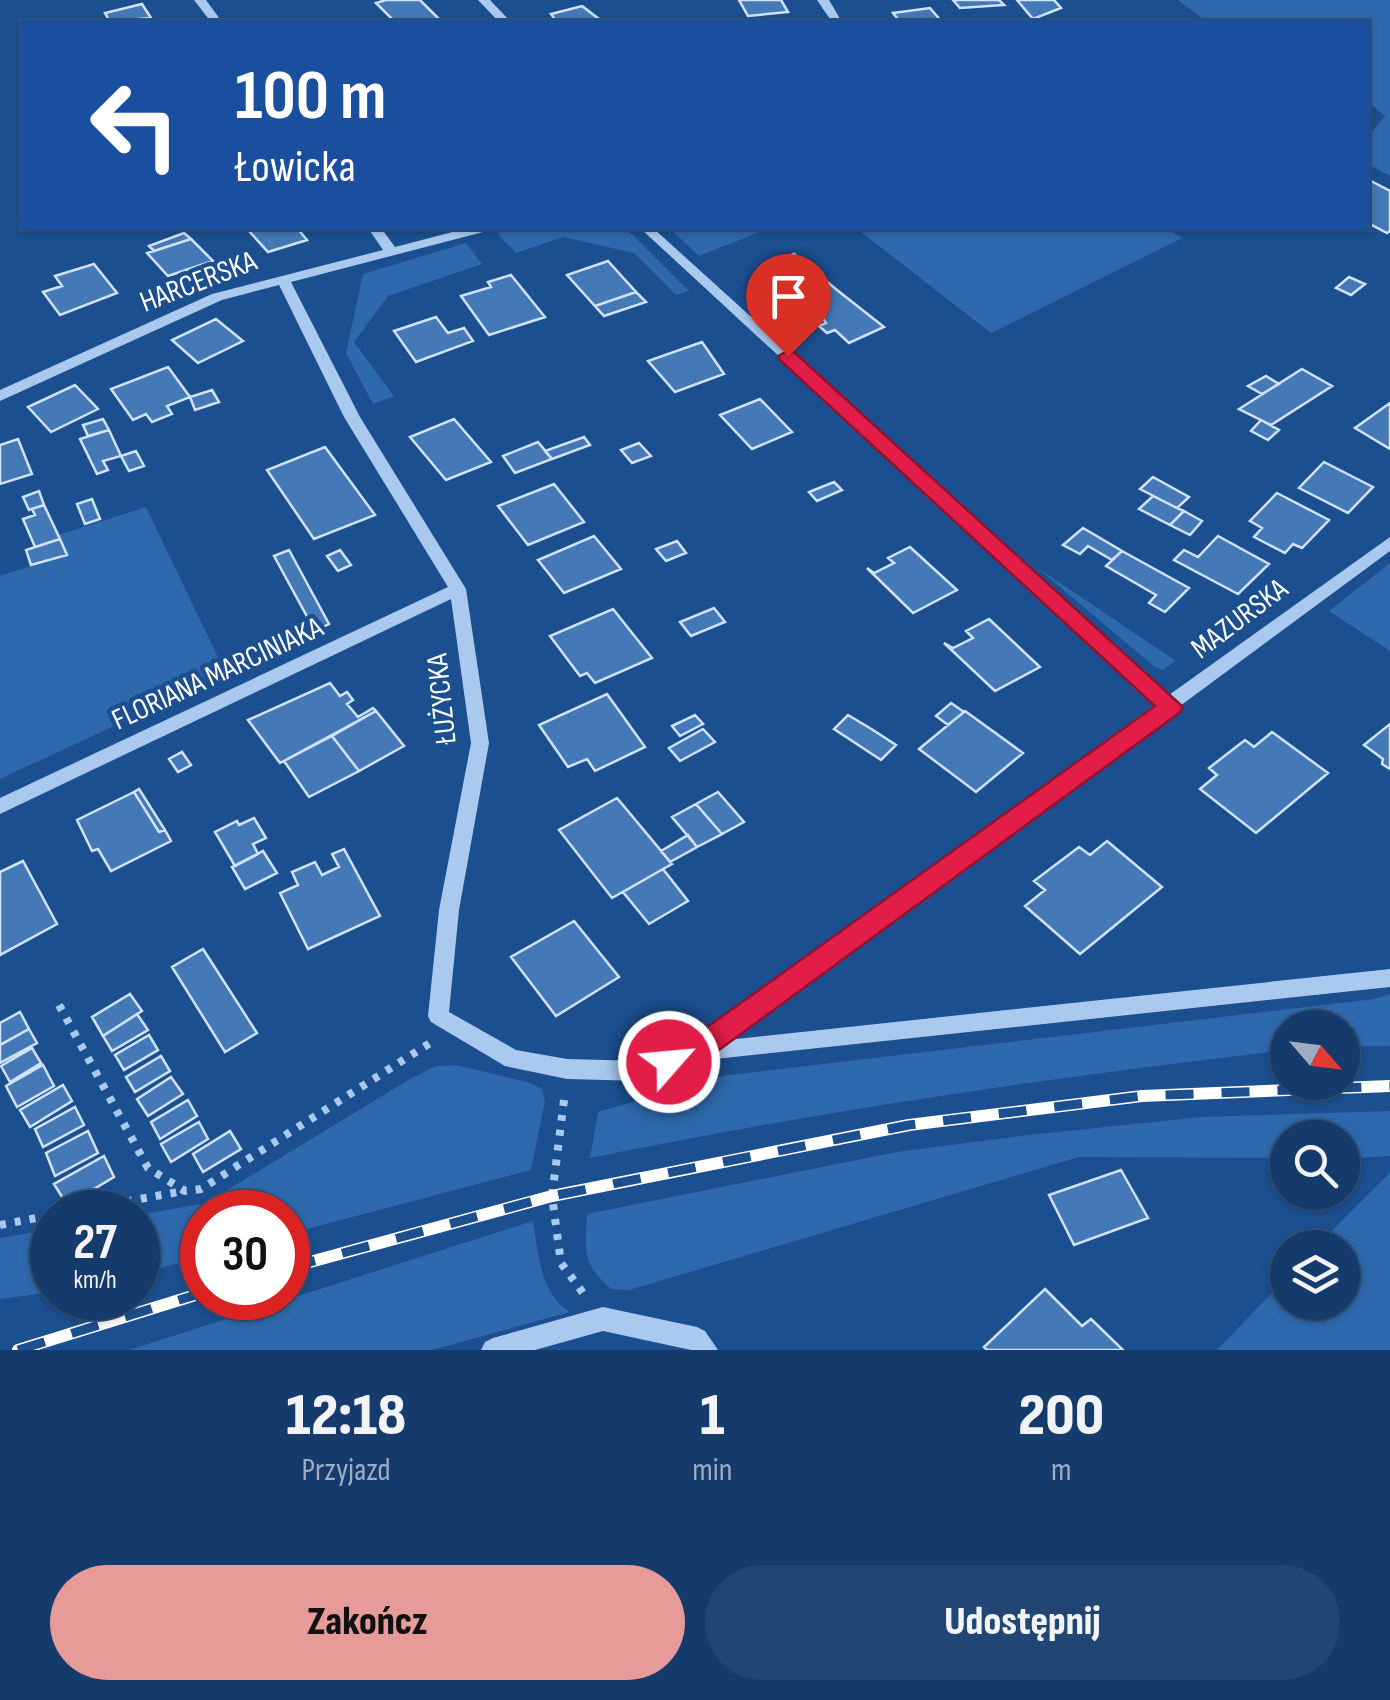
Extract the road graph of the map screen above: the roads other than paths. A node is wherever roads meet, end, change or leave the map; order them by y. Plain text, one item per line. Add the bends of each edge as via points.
1 (200, 0) edge
2 (484, 0) edge
3 (215, 20) edge
4 (503, 20) edge
5 (376, 230) edge
6 (474, 230) edge
7 (648, 230) edge
8 (392, 252) junction
9 (283, 279) junction
10 (0, 396) edge
11 (1390, 543) edge
12 (458, 589) junction
13 (1171, 707) junction
14 (0, 806) edge
15 (1390, 978) edge
16 (694, 1052) junction
17 (568, 1068) joint
18 (493, 1350) edge
19 (706, 1350) edge

1 - 3 street
2 - 4 street
5 - 8 street
6 - 8 street, HARCERSKA
7 - 13 street
8 - 9 street, HARCERSKA
9 - 10 street, HARCERSKA via 217,298
9 - 12 street, ŁUŻYCKA via 352,418
11 - 13 street, MAZURSKA
12 - 14 street, FLORIANA MARCINIAKA
12 - 17 street, ŁUŻYCKA via 480,743 449,910 438,1016 512,1059
13 - 16 street, MAZURSKA
15 - 16 street
16 - 17 street, MAZURSKA via 643,1071
18 - 19 street via 603,1319 696,1339

